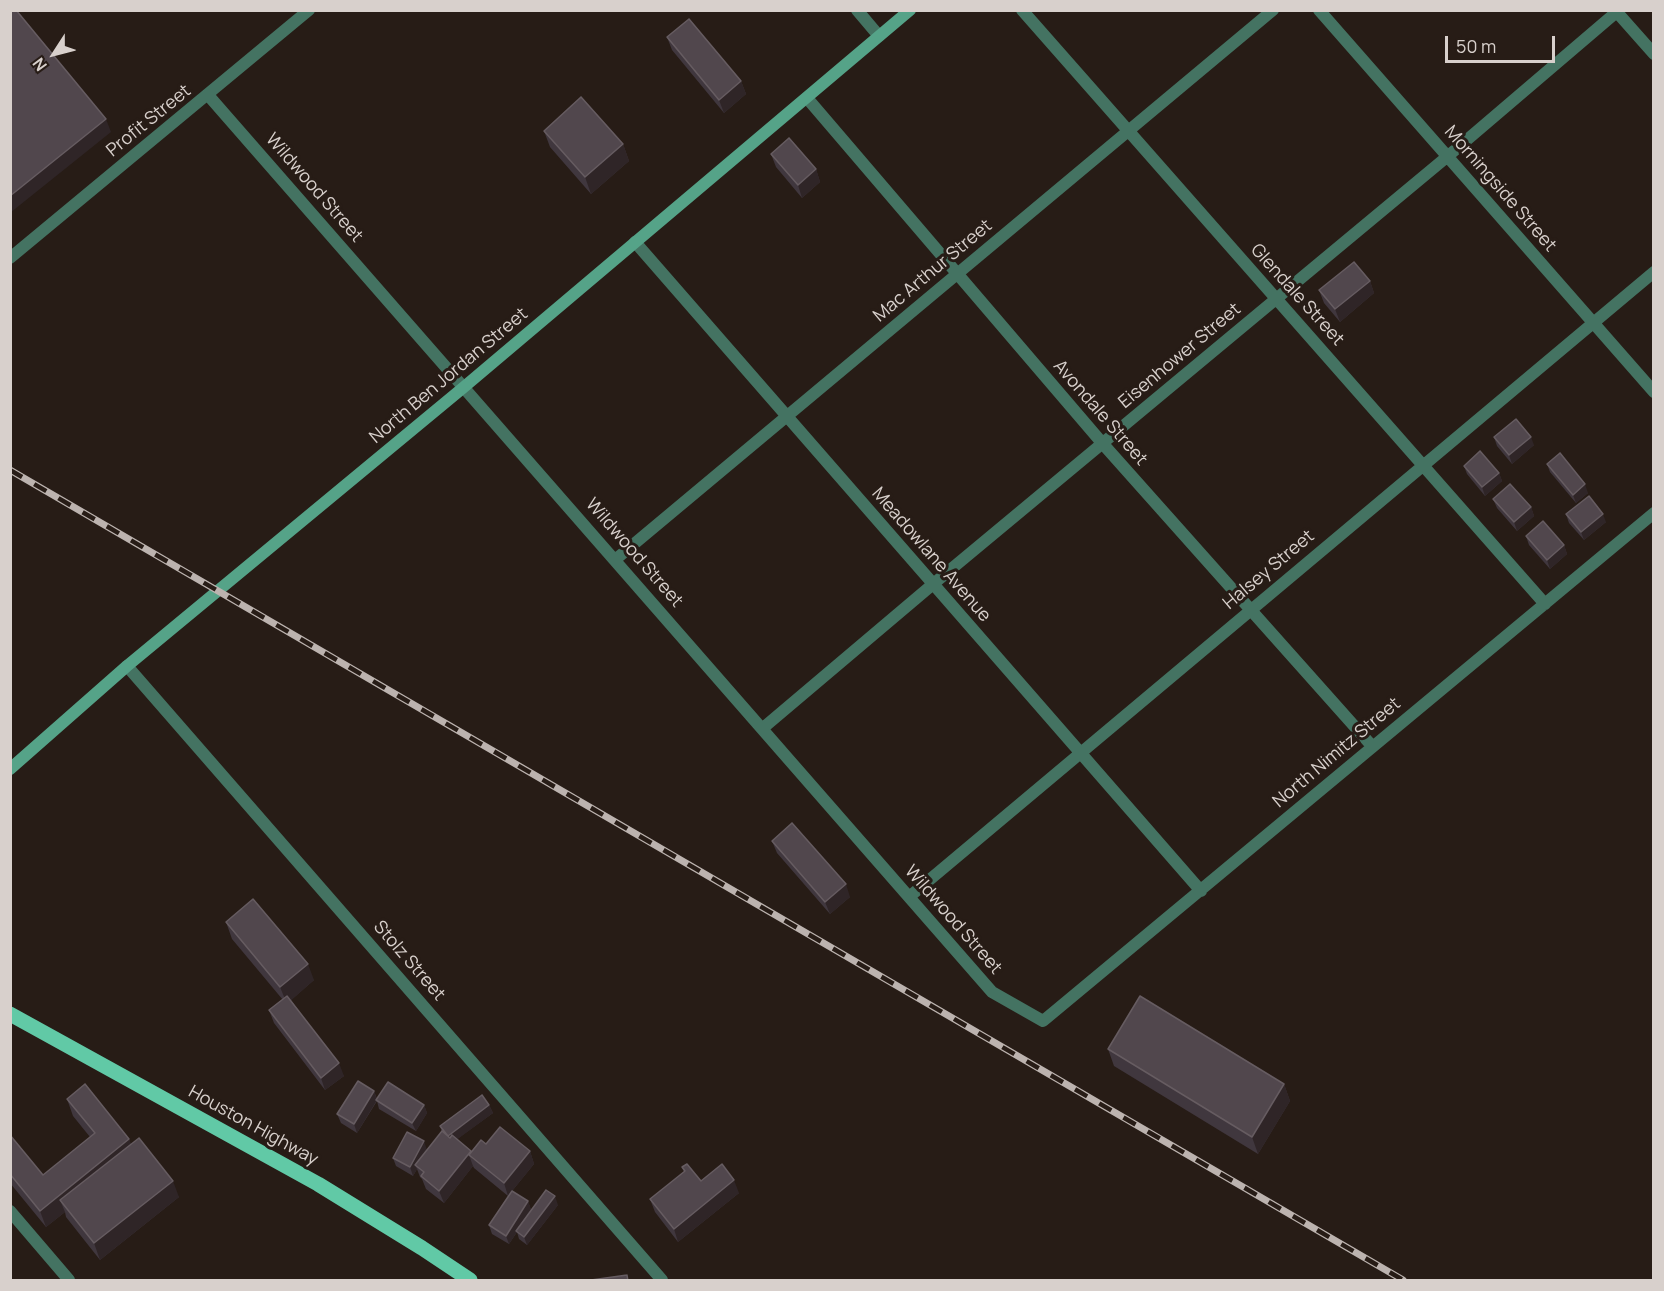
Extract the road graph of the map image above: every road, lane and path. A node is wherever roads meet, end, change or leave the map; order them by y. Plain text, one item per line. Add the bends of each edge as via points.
1 (309, 10) edge
2 (857, 10) edge
3 (910, 10) edge
4 (1022, 10) edge
5 (1273, 10) edge
6 (1319, 10) edge
7 (1617, 11) edge
8 (879, 36) junction
9 (1653, 54) edge
10 (208, 95) junction
11 (807, 99) junction
12 (1128, 132) junction
13 (1448, 156) junction
14 (635, 242) junction
15 (10, 258) edge
16 (1653, 272) edge
17 (957, 275) junction
18 (1275, 298) junction
19 (1594, 321) junction
20 (464, 387) junction
21 (1653, 392) edge
22 (788, 418) junction
23 (1103, 444) junction
24 (1423, 464) junction
25 (1653, 513) edge
26 (616, 559) junction
27 (932, 585) junction
28 (1545, 604) junction
29 (1250, 610) junction
30 (127, 666) junction
31 (763, 728) junction
32 (1372, 746) junction
33 (1082, 753) junction
34 (10, 769) edge
35 (1201, 891) junction
36 (909, 897) junction
37 (10, 1014) edge
38 (1043, 1021) joint
39 (10, 1211) edge
40 (69, 1281) edge
41 (470, 1281) edge
42 (662, 1281) edge

1 - 10 street, Profit Street
2 - 8 street
3 - 8 street, North Ben Jordan Street
4 - 12 street, Glendale Street
5 - 12 street, Mac Arthur Street
6 - 13 street, Morningside Street
7 - 9 street
7 - 13 street, Eisenhower Street
8 - 11 street, North Ben Jordan Street
10 - 15 street, Profit Street
10 - 20 street, Wildwood Street
11 - 14 street, North Ben Jordan Street
11 - 17 street, Avondale Street
12 - 17 street, Mac Arthur Street
12 - 18 street, Glendale Street
13 - 18 street, Eisenhower Street
13 - 19 street, Morningside Street
14 - 20 street, North Ben Jordan Street
14 - 22 street, Meadowlane Avenue
16 - 19 street, Halsey Street
17 - 22 street, Mac Arthur Street
17 - 23 street, Avondale Street
18 - 23 street, Eisenhower Street
18 - 24 street, Glendale Street
19 - 21 street, Morningside Street
19 - 24 street, Halsey Street
20 - 26 street, Wildwood Street
20 - 30 street, North Ben Jordan Street
22 - 26 street, Mac Arthur Street
22 - 27 street, Meadowlane Avenue
23 - 27 street, Eisenhower Street
23 - 29 street, Avondale Street
24 - 28 street, Glendale Street
24 - 29 street, Halsey Street
25 - 28 street, North Nimitz Street
26 - 31 street, Wildwood Street
27 - 31 street, Eisenhower Street
27 - 33 street, Meadowlane Avenue
28 - 32 street, North Nimitz Street
29 - 32 street, Avondale Street
29 - 33 street, Halsey Street
30 - 34 street, North Ben Jordan Street
30 - 42 street, Stolz Street
31 - 36 street, Wildwood Street
32 - 35 street, North Nimitz Street
33 - 35 street, Meadowlane Avenue
33 - 36 street, Halsey Street
35 - 38 street, North Nimitz Street
36 - 38 street, Wildwood Street via 992,992
37 - 41 main road, Houston Highway via 318,1184
39 - 40 street

